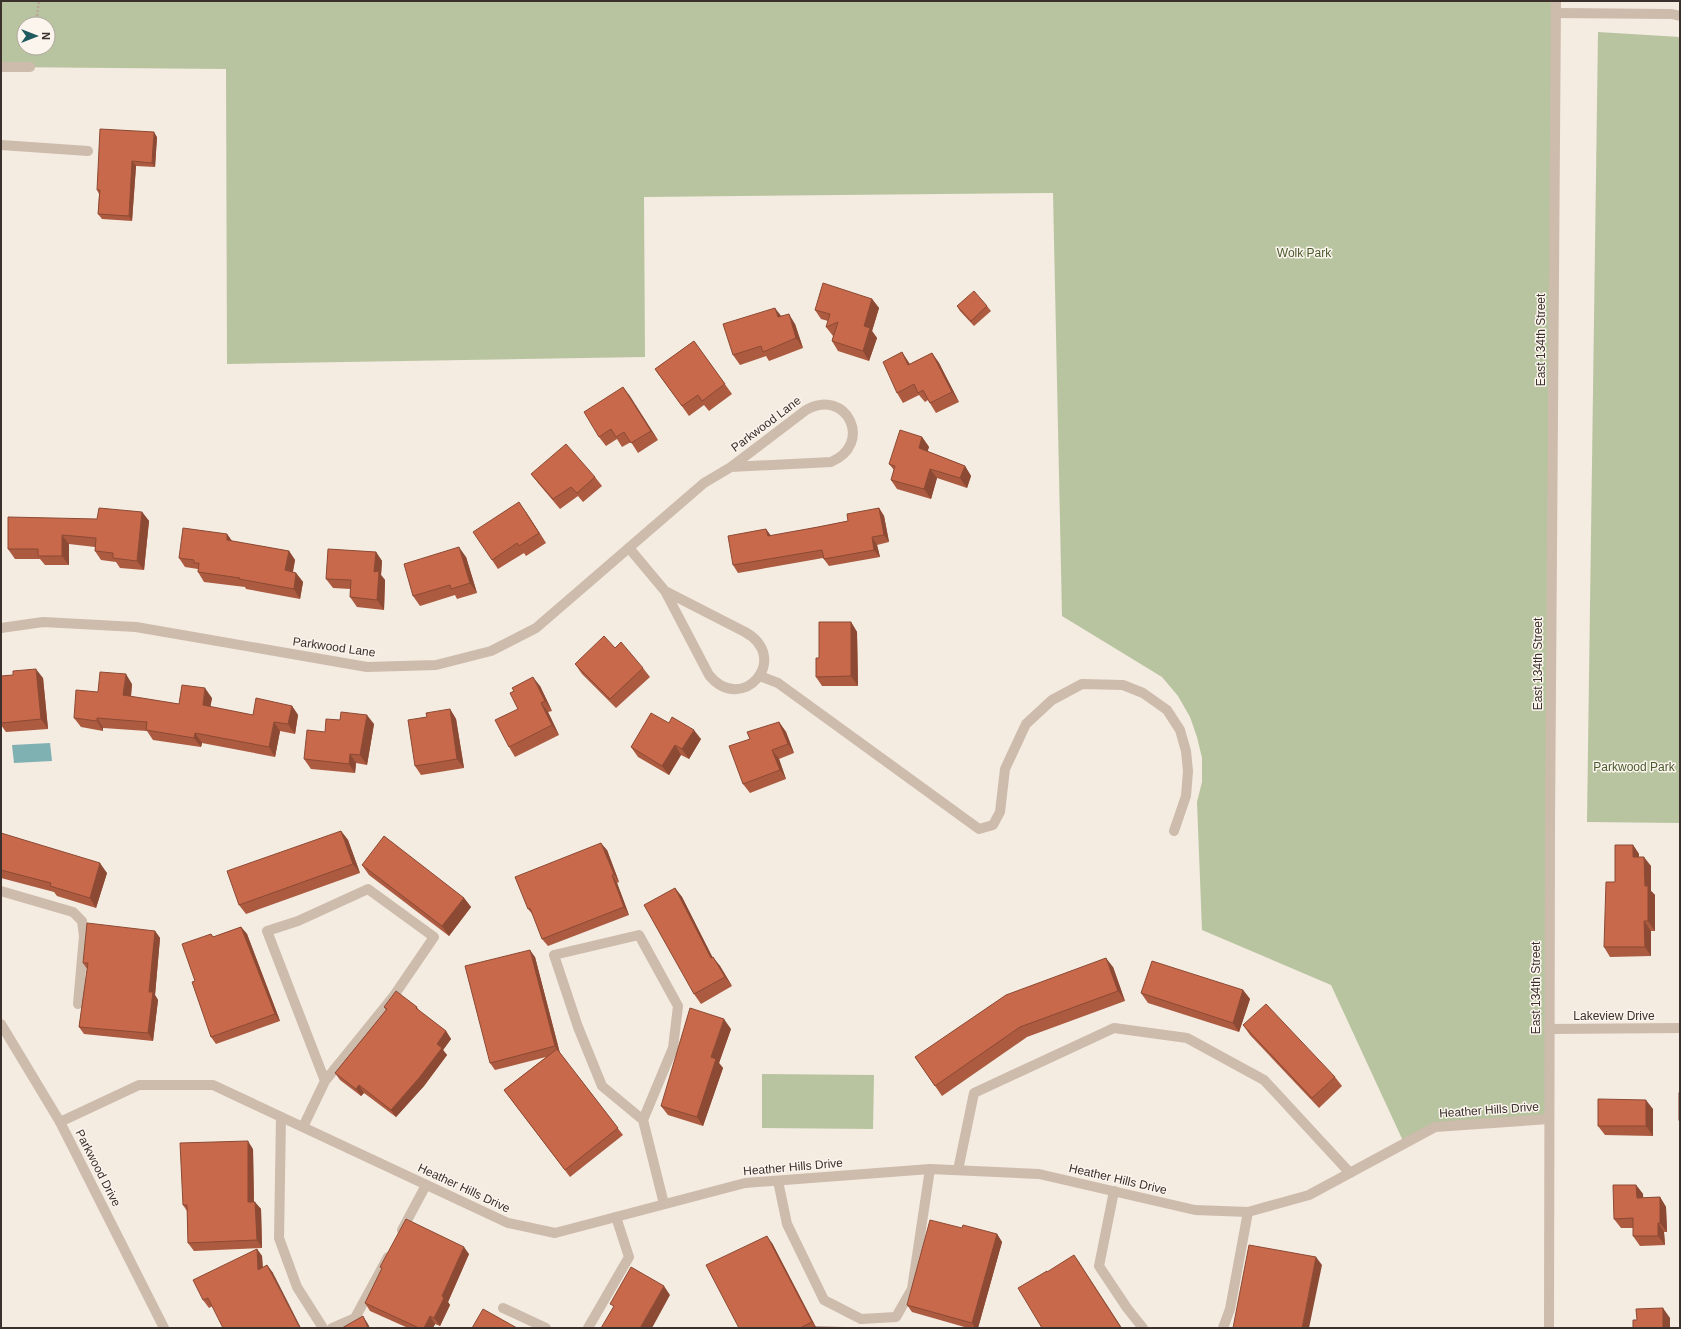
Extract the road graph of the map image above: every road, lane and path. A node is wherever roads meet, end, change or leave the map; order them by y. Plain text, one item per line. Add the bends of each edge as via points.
1 (39, 1) edge
2 (1556, 1) edge
3 (1556, 13) junction
4 (37, 16) edge
5 (1680, 16) edge
6 (1, 67) edge
7 (30, 67) dead end
8 (1, 145) edge
9 (88, 151) dead end
10 (731, 467) junction
11 (629, 548) junction
12 (665, 591) junction
13 (1, 628) edge
14 (760, 676) junction
15 (1174, 831) dead end
16 (1, 892) edge
17 (78, 1004) dead end
18 (1, 1024) edge
19 (1680, 1028) edge
20 (1549, 1029) junction
21 (325, 1081) junction
22 (281, 1117) junction
23 (1549, 1119) junction
24 (643, 1120) junction
25 (60, 1122) junction
26 (303, 1127) junction
27 (930, 1169) junction
28 (958, 1170) junction
29 (1350, 1173) junction
30 (778, 1181) junction
31 (426, 1185) junction
32 (1114, 1191) junction
33 (664, 1204) junction
34 (1248, 1212) junction
35 (616, 1217) junction
36 (503, 1308) dead end
37 (164, 1328) edge
38 (323, 1328) edge
39 (332, 1328) edge
40 (546, 1328) edge
41 (588, 1328) edge
42 (1143, 1328) edge
43 (1222, 1328) edge
44 (1549, 1328) edge

1 - 4 path
2 - 3 street, East 134th Street
3 - 5 street
3 - 20 street, East 134th Street
6 - 7 street
8 - 9 street
10 - 10 street, Parkwood Lane via 831,462 846,454 850,447 853,439 851,422 840,408 822,404 814,406
10 - 11 street, Parkwood Lane via 704,483
11 - 12 street
11 - 13 street, Parkwood Lane via 536,628 491,651 436,665 367,667 136,627 43,622
12 - 14 street via 760,642 765,659
12 - 14 street via 714,682 726,688 738,689 753,683
14 - 15 street via 778,683 979,829 993,825 1000,812 1005,769 1026,724 1052,700 1082,684 1123,685 1143,693 1167,710 1180,730 1188,771 1186,796
16 - 17 street via 73,912 82,921 84,936
18 - 25 street, Parkwood Drive
19 - 20 street, Lakeview Drive
20 - 23 street, East 134th Street
21 - 21 street via 392,997 434,937 368,889 298,921 267,931
21 - 26 street
22 - 25 street, Heather Hills Drive via 213,1085 139,1085
22 - 26 street, Heather Hills Drive
22 - 38 street via 279,1238 297,1287
23 - 29 street, Heather Hills Drive via 1435,1127
23 - 44 street, East 134th Street
24 - 24 street via 673,1048 678,1006 639,935 554,955 578,1027 602,1086
24 - 33 street
25 - 37 street, Parkwood Drive
26 - 31 street, Heather Hills Drive
27 - 28 street, Heather Hills Drive
27 - 30 street, Heather Hills Drive
27 - 30 street via 912,1289 896,1316 861,1319 824,1300 787,1224
28 - 29 street via 974,1093 1114,1028 1186,1038 1264,1080
28 - 32 street, Heather Hills Drive via 1039,1174
29 - 34 street, Heather Hills Drive via 1309,1195
30 - 33 street, Heather Hills Drive via 745,1183
31 - 35 street, Heather Hills Drive via 508,1223 555,1232
31 - 39 street via 355,1318
32 - 34 street, Heather Hills Drive via 1194,1210
32 - 42 street via 1099,1266
33 - 35 street, Heather Hills Drive
34 - 43 street via 1230,1309
35 - 41 street via 629,1257
36 - 40 street

